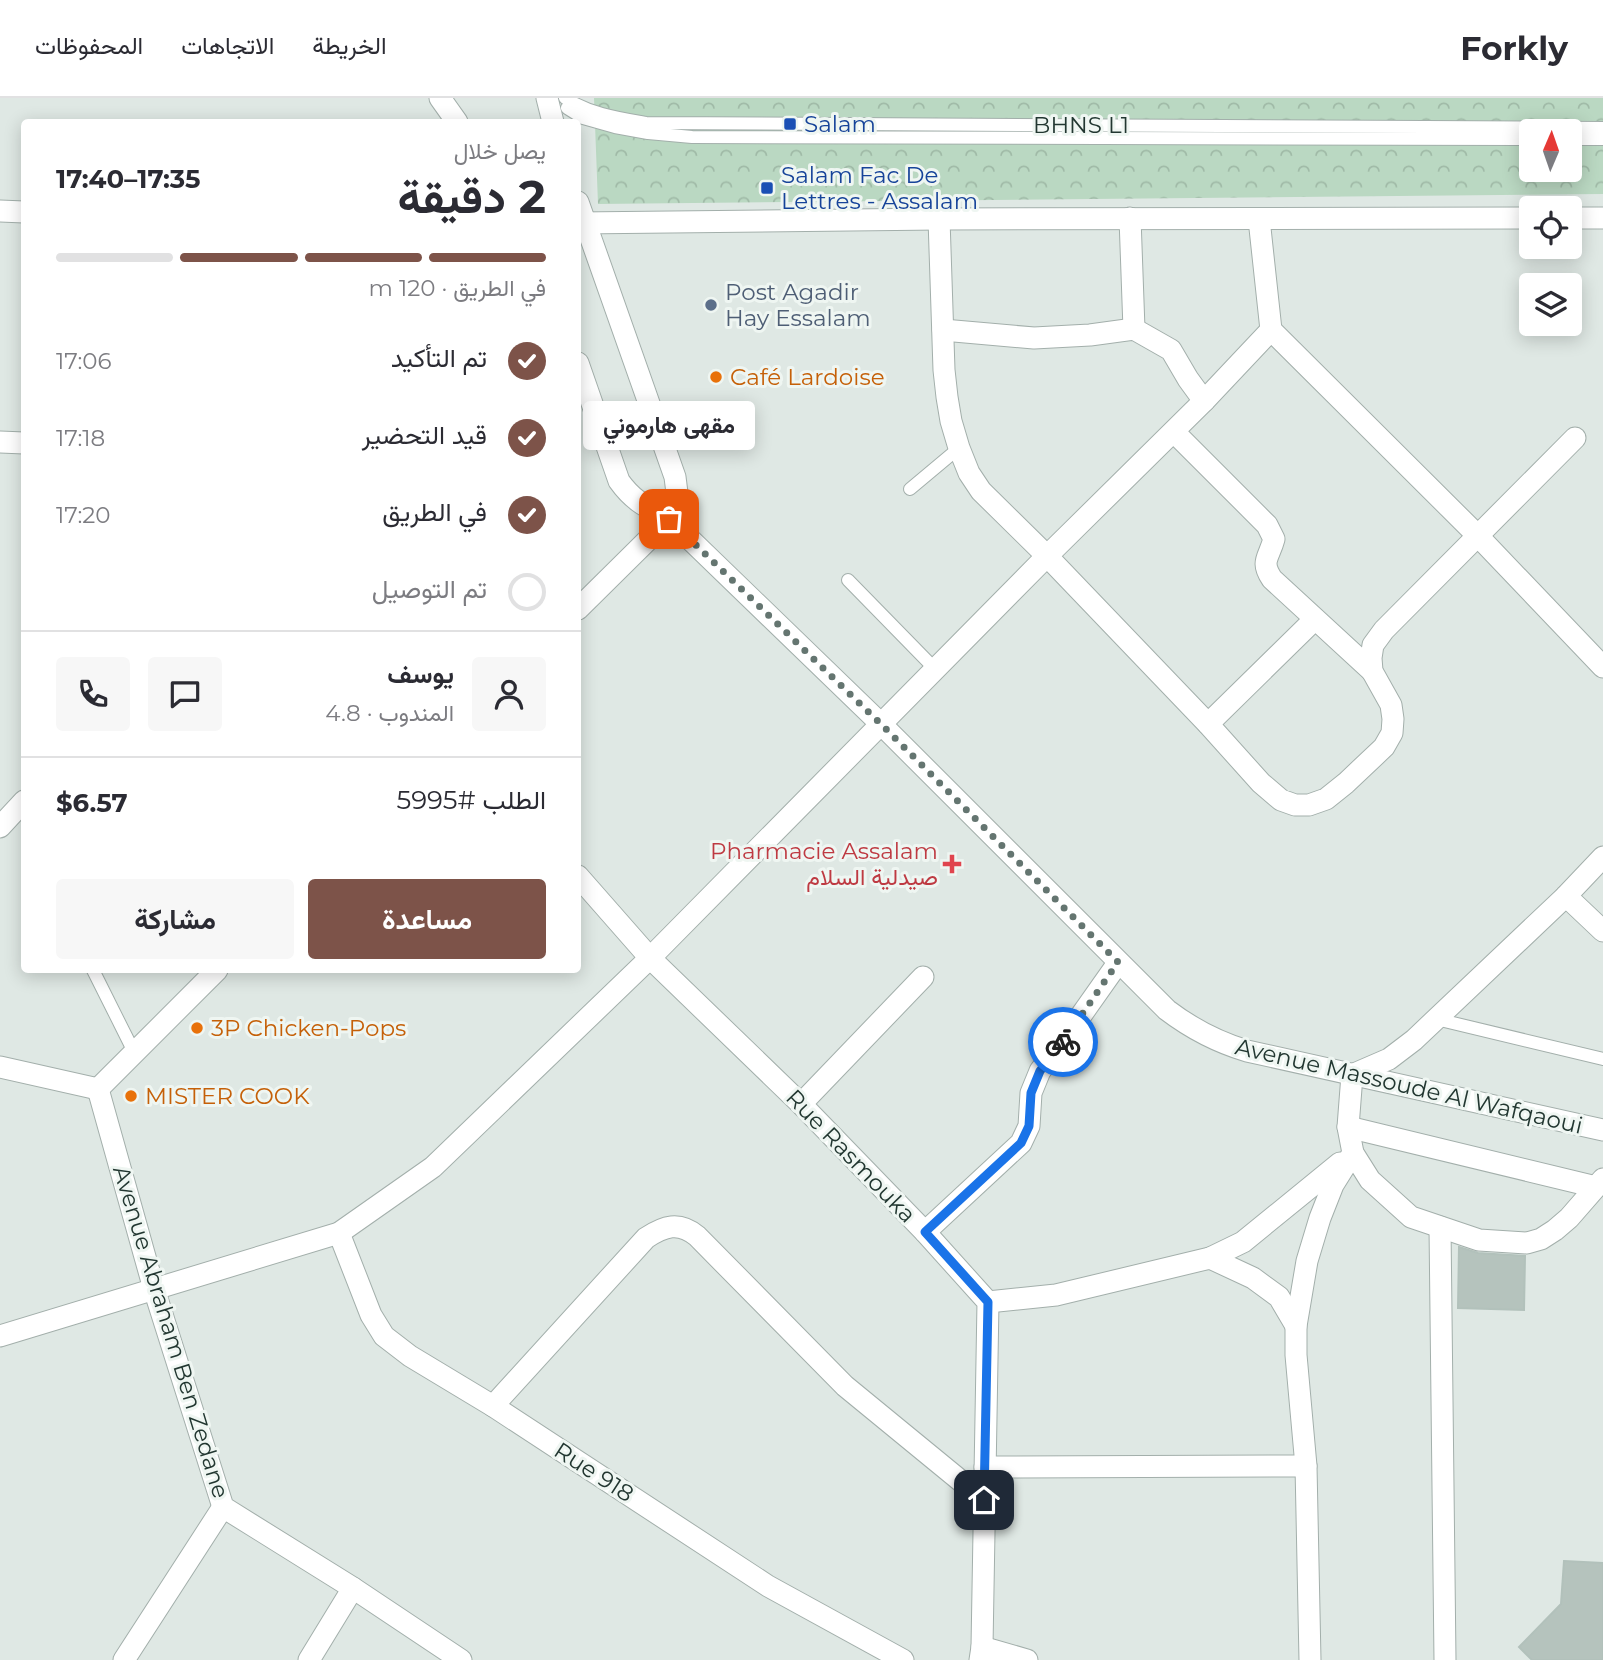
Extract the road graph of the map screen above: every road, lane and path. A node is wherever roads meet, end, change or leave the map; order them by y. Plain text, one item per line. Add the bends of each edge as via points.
1 (440, 98) edge
2 (550, 98) edge
3 (565, 98) edge
4 (455, 119) edge
5 (554, 119) edge
6 (1603, 128) edge
7 (1519, 139) edge
8 (1582, 139) edge
9 (1603, 139) edge
10 (0, 211) edge
11 (21, 212) edge
12 (1130, 218) junction
13 (1519, 218) edge
14 (1582, 218) edge
15 (1603, 218) edge
16 (939, 219) junction
17 (1259, 219) junction
18 (581, 223) edge
19 (1134, 329) junction
20 (943, 330) junction
21 (1271, 330) junction
22 (581, 372) edge
23 (1205, 401) junction
24 (1174, 432) junction
25 (1575, 438) dead end
26 (0, 442) edge
27 (21, 443) edge
28 (959, 448) junction
29 (910, 489) dead end
30 (669, 519) junction
31 (1477, 536) junction
32 (1047, 556) junction
33 (848, 580) dead end
34 (581, 606) edge
35 (1315, 619) junction
36 (1603, 667) edge
37 (936, 670) junction
38 (1372, 671) junction
39 (1208, 724) junction
40 (882, 725) junction
41 (21, 804) edge
42 (0, 827) edge
43 (1603, 857) edge
44 (581, 879) edge
45 (1566, 896) junction
46 (1603, 931) edge
47 (650, 958) junction
48 (1118, 962) junction
49 (94, 973) edge
50 (213, 973) edge
51 (923, 977) dead end
52 (1436, 1019) junction
53 (134, 1052) junction
54 (1603, 1059) edge
55 (0, 1066) edge
56 (1352, 1075) junction
57 (98, 1089) junction
58 (801, 1104) junction
59 (1348, 1127) junction
60 (1603, 1130) edge
61 (1353, 1153) junction
62 (1600, 1183) edge
63 (1440, 1227) junction
64 (925, 1232) junction
65 (339, 1233) junction
66 (1210, 1258) junction
67 (154, 1289) junction
68 (988, 1302) junction
69 (1296, 1326) junction
70 (0, 1336) edge
71 (493, 1406) junction
72 (1306, 1466) junction
73 (985, 1467) junction
74 (984, 1500) junction
75 (223, 1507) junction
76 (353, 1588) junction
77 (981, 1653) edge
78 (124, 1660) edge
79 (309, 1660) edge
80 (461, 1660) edge
81 (903, 1660) edge
82 (1027, 1660) edge
83 (1310, 1660) edge
84 (1445, 1660) edge

1 - 4 street
2 - 5 street
2 - 7 lane, BHNS L1 via 583,118 615,127 692,137
3 - 6 lane, BHNS L1 via 581,108 646,123
8 - 9 lane
10 - 11 street
12 - 16 street
12 - 17 street
12 - 19 street
13 - 17 street
14 - 15 street
16 - 18 street
16 - 20 street
17 - 21 street
18 - 30 street via 676,477 677,493
19 - 20 street via 1034,338
19 - 23 street via 1171,350
20 - 28 street via 947,397
21 - 23 street
21 - 31 street
22 - 30 street, Avenue Massoude Al Wafqaoui via 619,481 628,495
23 - 24 street
24 - 32 street
24 - 35 street via 1267,525 1274,539 1265,569
25 - 31 street
26 - 27 street
28 - 29 lane
28 - 32 street via 981,491
30 - 34 street
30 - 40 street, Avenue Massoude Al Wafqaoui
31 - 36 street
31 - 38 street via 1384,630 1373,645
32 - 37 street
32 - 39 street
33 - 37 lane
35 - 38 street
35 - 39 street
37 - 40 street
38 - 39 street via 1391,705 1392,733 1384,747 1346,783 1309,806 1281,800
40 - 47 street
40 - 48 street, Avenue Massoude Al Wafqaoui
41 - 42 street
43 - 45 street
44 - 47 street, Rue Rasmouka
45 - 46 street
45 - 52 street
47 - 58 street, Rue Rasmouka
47 - 65 street via 433,1167
48 - 56 street, Avenue Massoude Al Wafqaoui via 1167,1010 1205,1035 1247,1051
48 - 64 street via 1040,1071 1021,1143
49 - 53 lane
50 - 53 street
51 - 58 street
52 - 54 lane
52 - 56 street via 1389,1059
53 - 57 street
55 - 57 street
56 - 59 street
56 - 60 street, Avenue Massoude Al Wafqaoui
57 - 67 street, Avenue Abraham Ben Zedane
58 - 64 street, Rue Rasmouka
59 - 61 street
59 - 62 street
61 - 63 street via 1370,1180 1411,1217
61 - 66 street via 1243,1242
61 - 69 street via 1320,1218
62 - 63 street via 1555,1230 1527,1243 1479,1240
63 - 84 street
64 - 68 street, Rue Rasmouka
65 - 67 street
65 - 71 street, Rue 918 via 371,1315 384,1336
66 - 68 street via 1056,1295
66 - 69 street via 1253,1278 1279,1297
67 - 70 street
67 - 75 street, Avenue Abraham Ben Zedane
68 - 73 street
69 - 72 street
71 - 74 street via 646,1238 680,1227 697,1236 845,1386
71 - 81 street, Rue 918 via 768,1586
72 - 73 street
72 - 83 street
73 - 74 street
74 - 77 street
75 - 76 street, Avenue Abraham Ben Zedane
75 - 78 street
76 - 79 street
76 - 80 street, Avenue Abraham Ben Zedane
77 - 82 street

